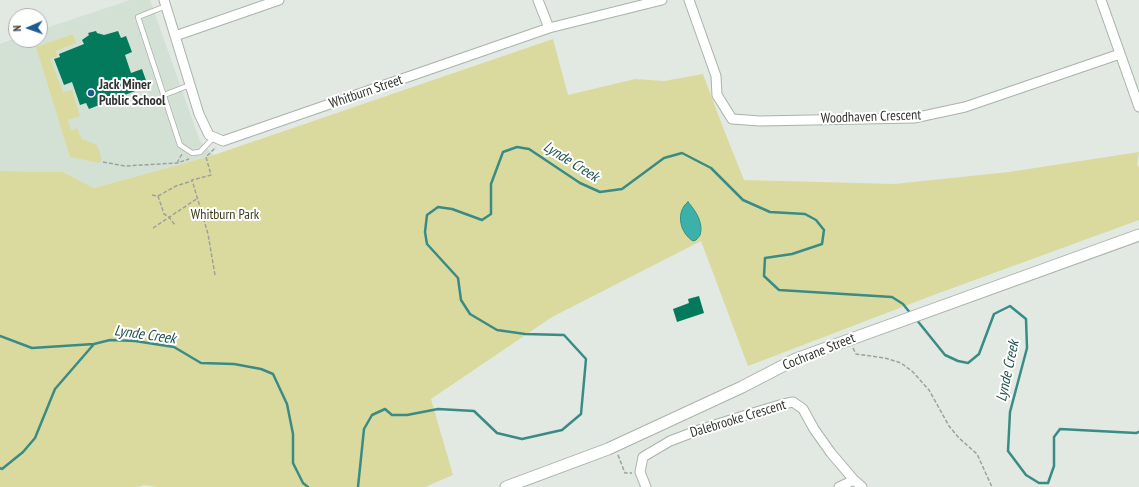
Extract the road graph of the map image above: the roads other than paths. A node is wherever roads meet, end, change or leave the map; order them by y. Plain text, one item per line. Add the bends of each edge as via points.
1 (279, 0) edge
2 (538, 0) edge
3 (662, 0) edge
4 (689, 0) edge
5 (1101, 0) edge
6 (165, 3) edge
7 (549, 28) junction
8 (175, 36) junction
9 (1120, 54) junction
10 (190, 85) junction
11 (164, 94) junction
12 (1139, 107) edge
13 (214, 137) junction
14 (1139, 235) edge
15 (854, 480) junction
16 (519, 485) edge
17 (506, 487) edge
18 (646, 487) edge
19 (840, 487) edge
20 (862, 487) edge

1 - 8 street
2 - 7 street
3 - 7 street, Whitburn Street
4 - 9 street, Woodhaven Crescent via 716,76 717,95 732,119 760,121 914,118 965,107
5 - 9 street
6 - 8 street
6 - 11 lane via 138,17
7 - 13 street, Whitburn Street via 223,141
8 - 10 street
9 - 12 street
10 - 11 lane
10 - 13 street via 199,114 209,135
11 - 13 lane via 180,144 192,152 200,152
14 - 16 street, Cochrane Street via 796,359 615,446
15 - 18 street, Dalebrooke Crescent via 831,453 803,409 793,402 670,441 643,457 640,472
15 - 19 street
15 - 20 street
16 - 17 street, Cochrane Street

